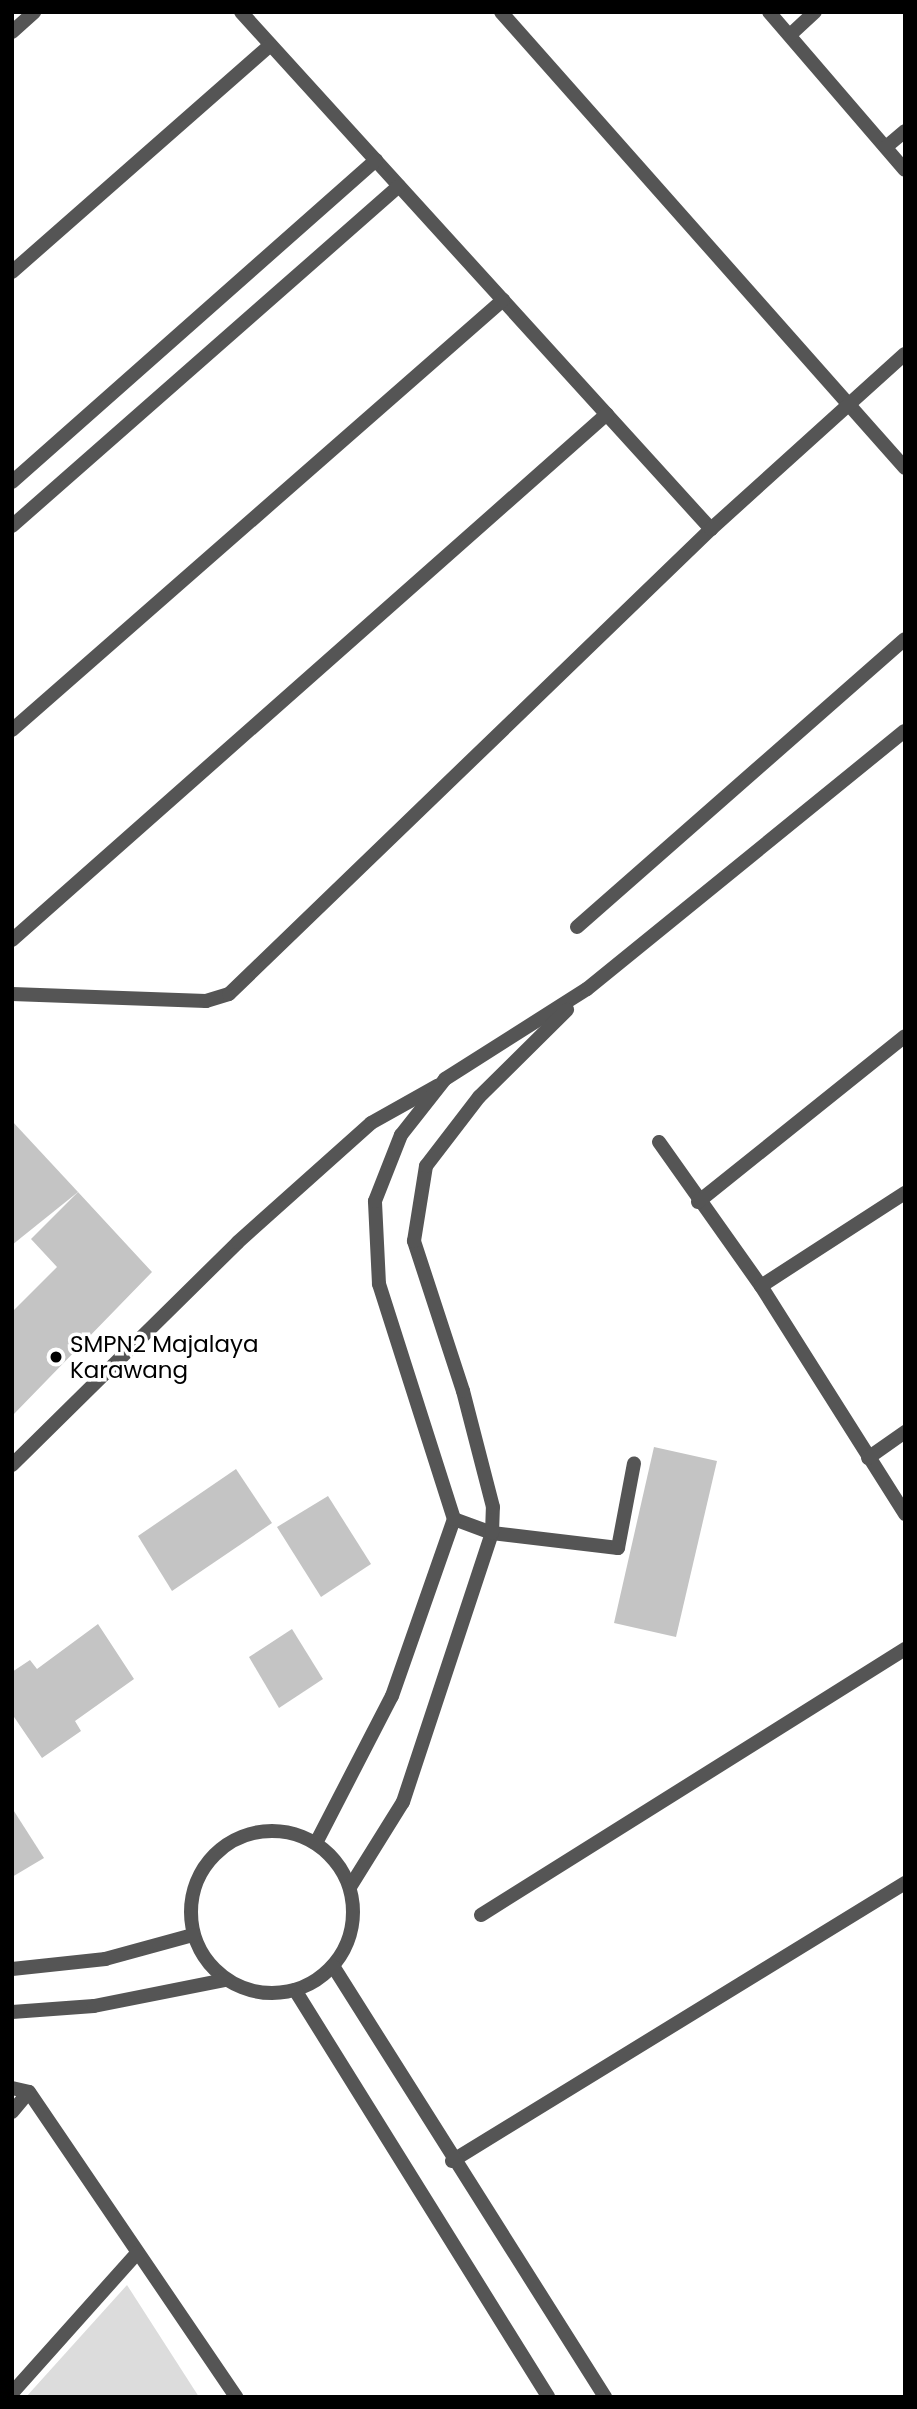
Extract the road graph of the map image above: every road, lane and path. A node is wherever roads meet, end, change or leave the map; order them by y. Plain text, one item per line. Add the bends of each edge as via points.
1 (34, 12) edge
2 (241, 12) edge
3 (501, 12) edge
4 (769, 12) edge
5 (815, 12) edge
6 (12, 32) edge
7 (790, 35) junction
8 (270, 45) junction
9 (905, 131) edge
10 (886, 147) junction
11 (376, 160) junction
12 (905, 170) edge
13 (399, 186) junction
14 (12, 272) edge
15 (503, 300) junction
16 (905, 354) edge
17 (848, 402) junction
18 (607, 414) junction
19 (905, 468) edge
20 (12, 482) edge
21 (12, 526) edge
22 (711, 529) junction
23 (905, 639) edge
24 (12, 730) edge
25 (905, 731) edge
26 (577, 927) dead end
27 (12, 940) edge
28 (587, 989) junction
29 (12, 994) edge
30 (905, 1036) edge
31 (445, 1079) junction
32 (659, 1142) dead end
33 (905, 1193) edge
34 (698, 1202) junction
35 (761, 1286) junction
36 (905, 1432) edge
37 (869, 1458) junction
38 (634, 1463) dead end
39 (12, 1465) edge
40 (905, 1514) edge
41 (454, 1519) junction
42 (492, 1533) junction
43 (905, 1648) edge
44 (316, 1843) junction
45 (905, 1883) edge
46 (350, 1887) junction
47 (481, 1915) dead end
48 (193, 1935) junction
49 (333, 1966) junction
50 (12, 1969) edge
51 (225, 1980) junction
52 (295, 1990) junction
53 (12, 2012) edge
54 (12, 2088) edge
55 (29, 2092) junction
56 (12, 2112) edge
57 (452, 2161) junction
58 (137, 2253) junction
59 (12, 2393) edge
60 (236, 2397) edge
61 (548, 2397) edge
62 (606, 2397) edge

1 - 6 street
2 - 8 street
3 - 17 street
4 - 7 street
5 - 7 street
7 - 10 street
8 - 11 street
8 - 14 street
9 - 10 street
10 - 12 street
11 - 13 street
11 - 20 street
13 - 15 street
13 - 21 street
15 - 18 street
15 - 24 street
16 - 17 street
17 - 19 street
17 - 22 street
18 - 22 street
18 - 27 street
22 - 29 street via 229,994 206,1001
23 - 26 street
25 - 28 street
28 - 31 street
28 - 42 street via 479,1097 426,1166 414,1241 463,1391 493,1507
30 - 34 street
31 - 39 street via 371,1123 238,1242
31 - 41 street via 401,1135 375,1201 379,1284
32 - 34 street
33 - 35 street
34 - 35 street
35 - 37 street
36 - 37 street
37 - 40 street
38 - 42 street via 618,1548
41 - 42 street
41 - 44 street via 392,1696
42 - 46 street via 403,1802
43 - 47 street
44 - 46 street via 337,1862
44 - 48 street via 262,1830 212,1856 196,1880
45 - 57 street
46 - 49 street via 354,1914
48 - 50 street via 105,1959
48 - 51 street
49 - 52 street
49 - 57 street
51 - 52 street via 259,1992
51 - 53 street via 94,2006
52 - 61 street
54 - 55 street
55 - 56 street
55 - 58 street
57 - 62 street
58 - 59 street
58 - 60 street

